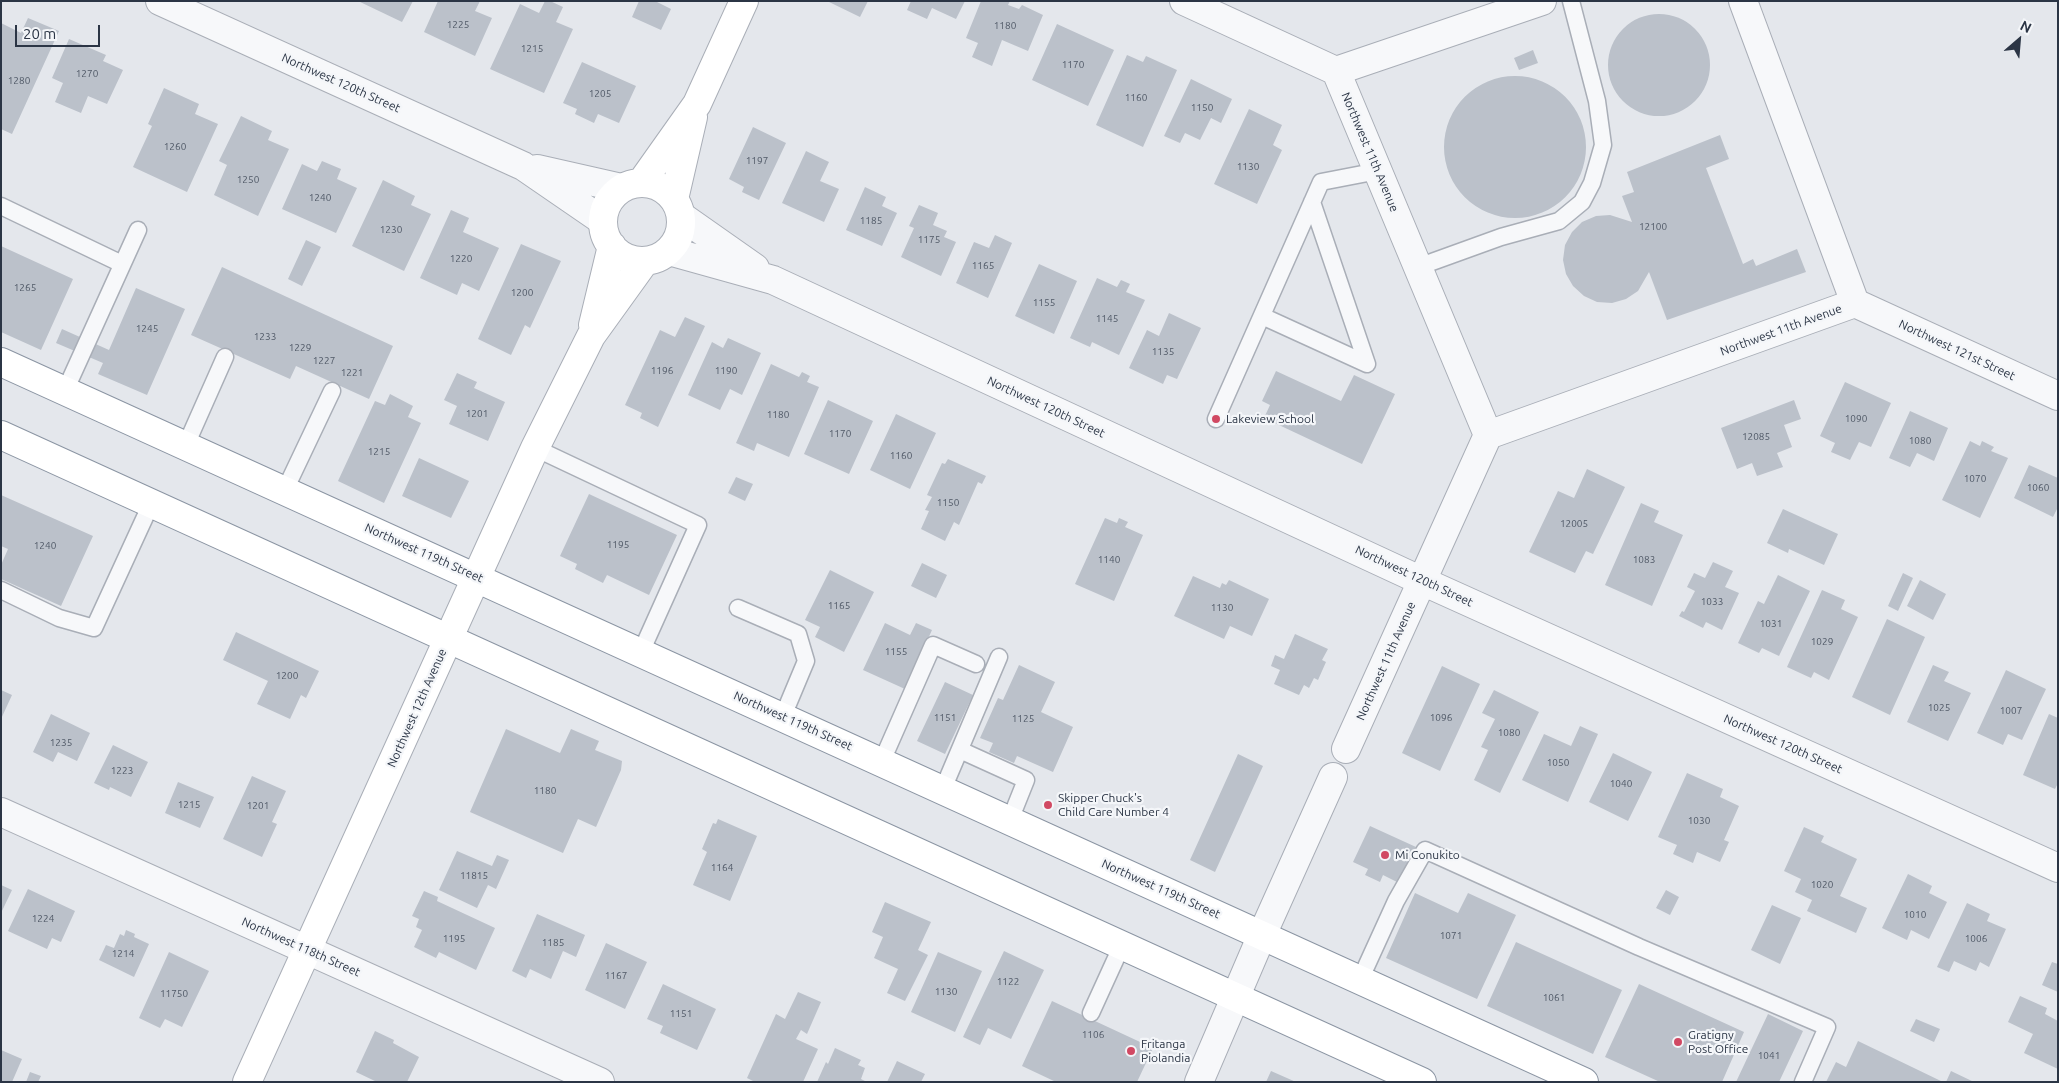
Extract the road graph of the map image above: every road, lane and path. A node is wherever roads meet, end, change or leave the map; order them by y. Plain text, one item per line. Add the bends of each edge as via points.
1 (160, 1) edge
2 (744, 1) edge
3 (1184, 1) edge
4 (1542, 1) edge
5 (1571, 1) edge
6 (1743, 1) edge
7 (1336, 71) junction
8 (697, 104) junction
9 (523, 166) junction
10 (1378, 171) junction
11 (631, 186) junction
12 (1312, 202) junction
13 (1, 206) edge
14 (678, 207) junction
15 (138, 230) dead end
16 (607, 233) junction
17 (657, 256) junction
18 (122, 264) junction
19 (1418, 267) junction
20 (772, 280) junction
21 (1856, 303) junction
22 (1262, 316) junction
23 (591, 336) junction
24 (225, 356) dead end
25 (1, 362) edge
26 (65, 391) junction
27 (332, 391) dead end
28 (2058, 396) edge
29 (1216, 419) dead end
30 (1, 435) edge
31 (1488, 435) junction
32 (186, 445) junction
33 (534, 448) junction
34 (285, 490) junction
35 (151, 504) junction
36 (477, 577) junction
37 (1422, 581) junction
38 (1, 590) edge
39 (738, 608) dead end
40 (447, 640) junction
41 (641, 652) junction
42 (999, 657) dead end
43 (976, 664) dead end
44 (782, 716) junction
45 (1346, 749) dead end
46 (960, 750) junction
47 (882, 761) junction
48 (1333, 777) dead end
49 (943, 789) junction
50 (1, 812) edge
51 (1010, 820) junction
52 (2058, 868) edge
53 (1262, 935) junction
54 (1122, 945) junction
55 (307, 950) junction
56 (1360, 980) junction
57 (1236, 997) junction
58 (1091, 1013) dead end
59 (247, 1082) edge
60 (600, 1082) edge
61 (1199, 1082) edge
62 (1422, 1082) edge
63 (1584, 1082) edge
64 (1803, 1082) edge

1 - 9 street, Northwest 120th Street
2 - 8 main road
3 - 7 street
4 - 7 street
5 - 19 lane via 1597,101 1603,145 1582,202 1559,221 1501,237
6 - 21 street, Northwest 11th Avenue
7 - 10 street, Northwest 11th Avenue
8 - 11 main road
8 - 14 main road
9 - 11 street, Northwest 120th Street
9 - 16 street, Northwest 120th Street
10 - 12 lane via 1321,182
10 - 19 street, Northwest 11th Avenue
11 - 14 main road via 660,186
11 - 16 main road via 612,197 605,208
12 - 22 lane
12 - 22 lane via 1367,364
13 - 18 lane
14 - 17 main road via 681,229 676,241
14 - 20 street, Northwest 120th Street
15 - 18 lane
16 - 17 main road via 621,254 633,260
16 - 23 main road, Northwest 12th Avenue
17 - 20 street, Northwest 120th Street
17 - 23 main road, Northwest 12th Avenue
18 - 26 lane
19 - 31 street, Northwest 11th Avenue
20 - 37 street, Northwest 120th Street
21 - 28 street, Northwest 121st Street
21 - 31 street, Northwest 11th Avenue
22 - 29 lane
23 - 33 main road, Northwest 12th Avenue
24 - 32 lane
25 - 26 main road, Northwest 119th Street
26 - 32 main road, Northwest 119th Street
27 - 34 lane
30 - 35 main road
31 - 37 street, Northwest 11th Avenue
32 - 34 main road, Northwest 119th Street
33 - 36 main road, Northwest 12th Avenue
33 - 41 lane via 698,525
34 - 36 main road, Northwest 119th Street
35 - 38 lane via 94,628 59,618
35 - 40 main road
36 - 40 main road, Northwest 12th Avenue
36 - 41 main road, Northwest 119th Street
37 - 45 street, Northwest 11th Avenue
37 - 52 street, Northwest 120th Street
39 - 44 lane via 798,634 806,661
40 - 54 main road
40 - 55 main road, Northwest 12th Avenue
41 - 44 main road, Northwest 119th Street
42 - 46 lane
43 - 47 lane via 933,645
44 - 47 main road, Northwest 119th Street
46 - 49 lane
46 - 51 lane via 1026,780
47 - 49 main road, Northwest 119th Street
48 - 53 street
49 - 51 main road, Northwest 119th Street
50 - 55 street, Northwest 118th Street
51 - 53 main road, Northwest 119th Street
53 - 56 main road, Northwest 119th Street
53 - 57 street
54 - 57 main road
54 - 58 lane
55 - 59 main road, Northwest 12th Avenue
55 - 60 street, Northwest 118th Street
56 - 63 main road, Northwest 119th Street
56 - 64 lane via 1396,902 1425,850 1639,948 1827,1027
57 - 61 street
57 - 62 main road

